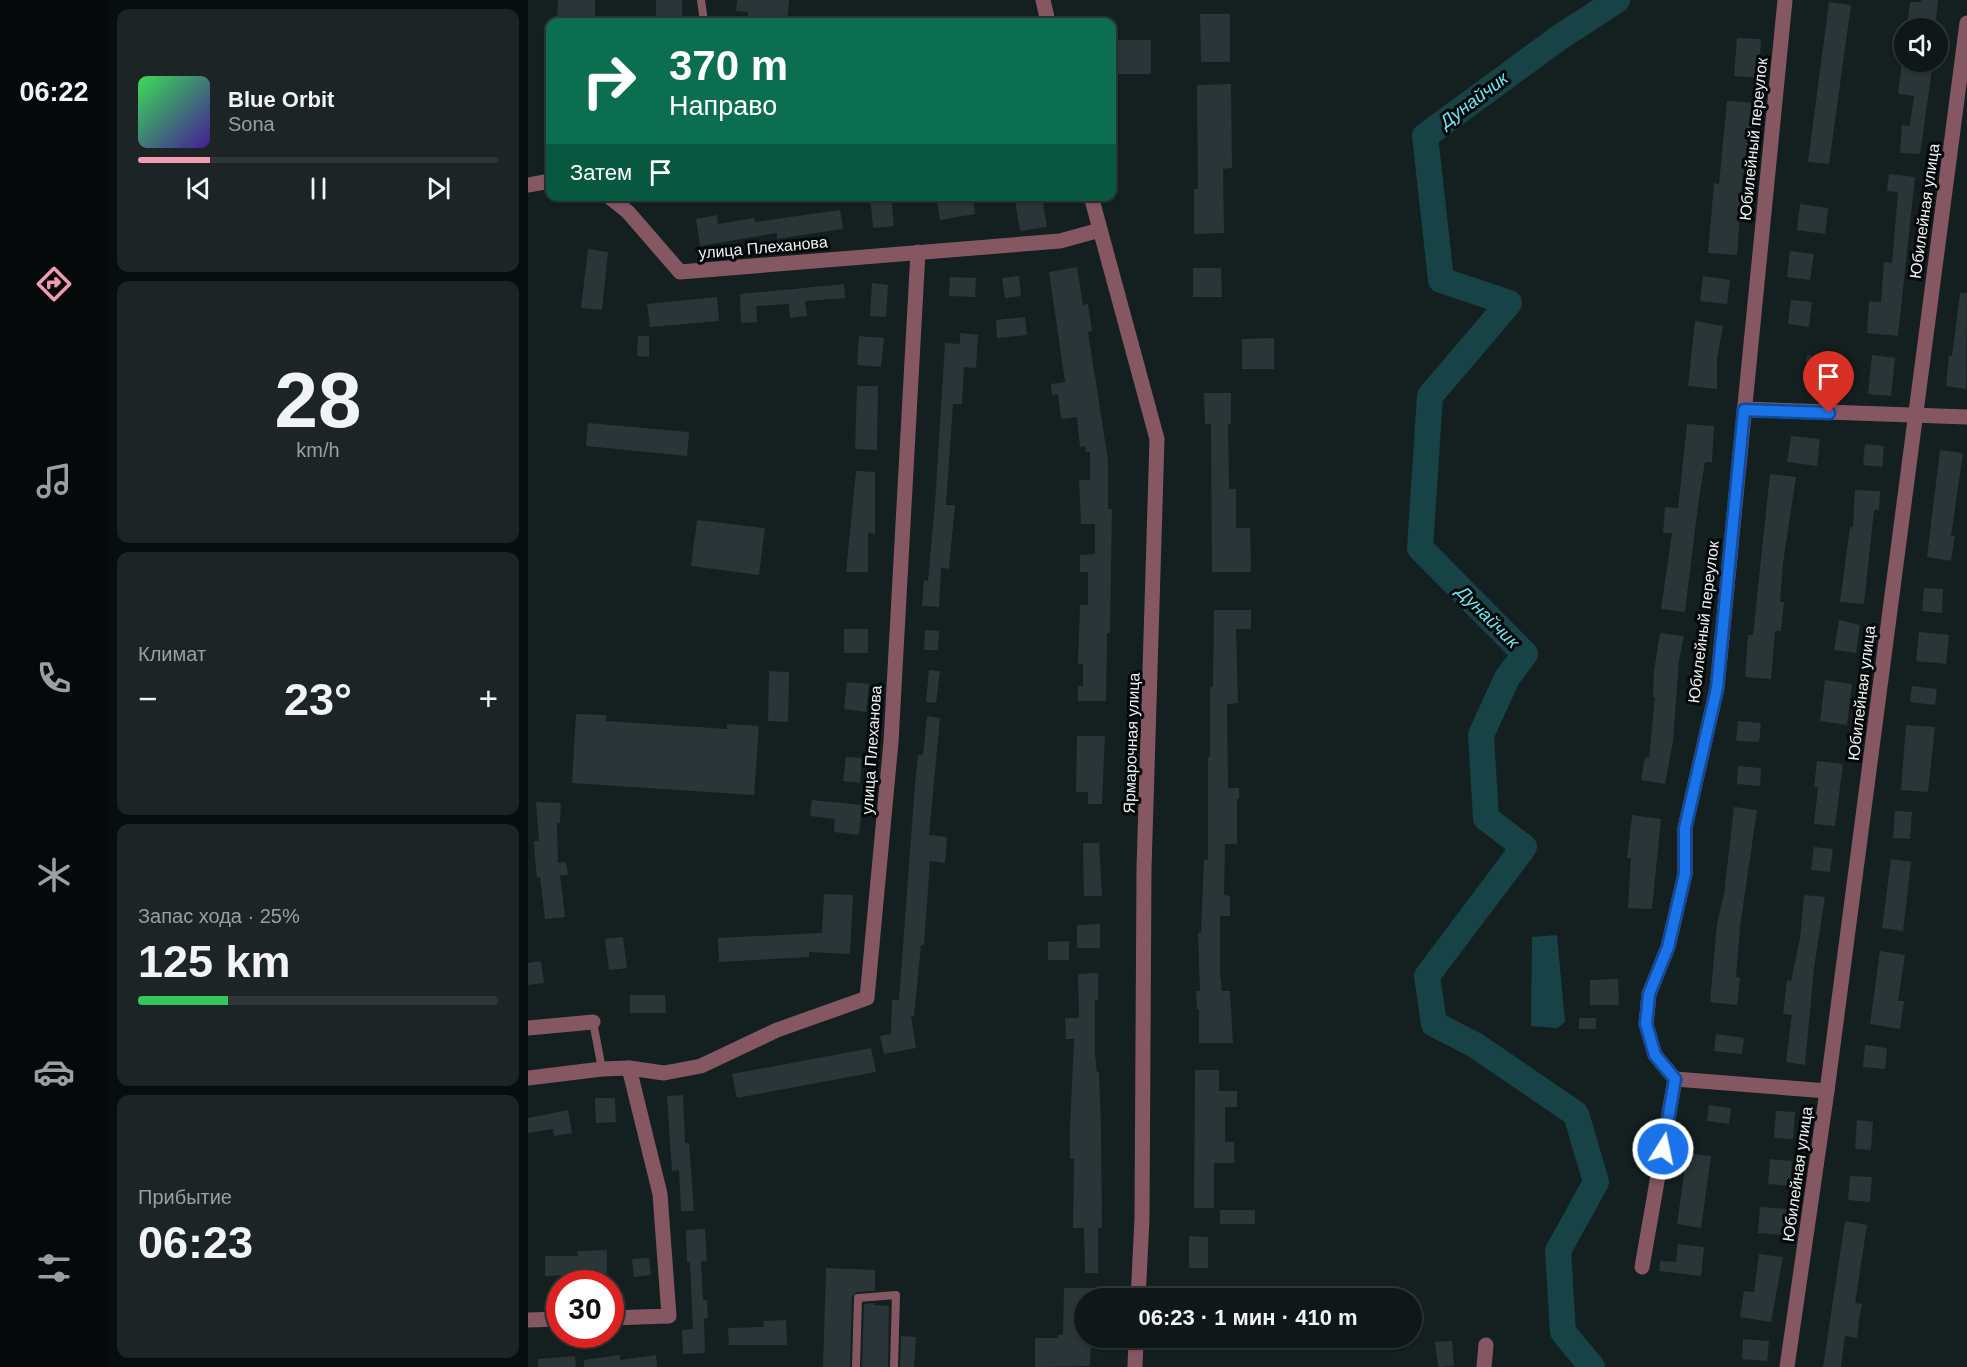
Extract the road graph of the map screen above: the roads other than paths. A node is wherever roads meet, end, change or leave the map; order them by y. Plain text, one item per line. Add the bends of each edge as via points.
1 (701, 0) edge
2 (1043, 0) edge
3 (1785, 0) edge
4 (703, 18) edge
5 (1047, 18) edge
6 (1967, 23) edge
7 (546, 182) edge
8 (528, 185) edge
9 (614, 201) edge
10 (1092, 201) edge
11 (1100, 230) junction
12 (918, 252) junction
13 (1744, 410) junction
14 (1915, 417) junction
15 (1967, 417) edge
16 (593, 1022) joint
17 (528, 1028) edge
18 (629, 1068) junction
19 (602, 1069) junction
20 (528, 1077) edge
21 (1675, 1079) junction
22 (1827, 1091) junction
23 (1642, 1267) dead end
24 (1139, 1288) edge
25 (624, 1318) edge
26 (546, 1319) edge
27 (528, 1320) edge
28 (1486, 1345) dead end
29 (1136, 1348) edge
30 (856, 1367) edge
31 (894, 1367) edge
32 (1135, 1367) edge
33 (1484, 1367) edge
34 (1787, 1367) edge

1 - 4 lane
2 - 5 street
3 - 13 street, Юбилейный переулок
6 - 14 street, Юбилейная улица
7 - 8 street
9 - 12 street, улица Плеханова via 680,272
10 - 11 street, Ярмарочная улица
11 - 12 street, улица Плеханова via 1060,241
11 - 24 street, Ярмарочная улица via 1157,439 1144,869
12 - 18 street, улица Плеханова via 891,742 867,998 777,1030 701,1066 664,1073
13 - 14 street
13 - 21 street, Юбилейный переулок via 1717,688 1685,828 1685,874 1668,947 1649,994 1646,1024 1655,1055
14 - 15 street
14 - 22 street, Юбилейная улица
16 - 17 street
16 - 19 lane
18 - 19 street
18 - 25 street via 660,1194 669,1316
19 - 20 street
21 - 22 street
21 - 23 street
22 - 34 street, Юбилейная улица
26 - 27 street
28 - 33 street
29 - 32 street
30 - 31 lane via 858,1298 896,1295

